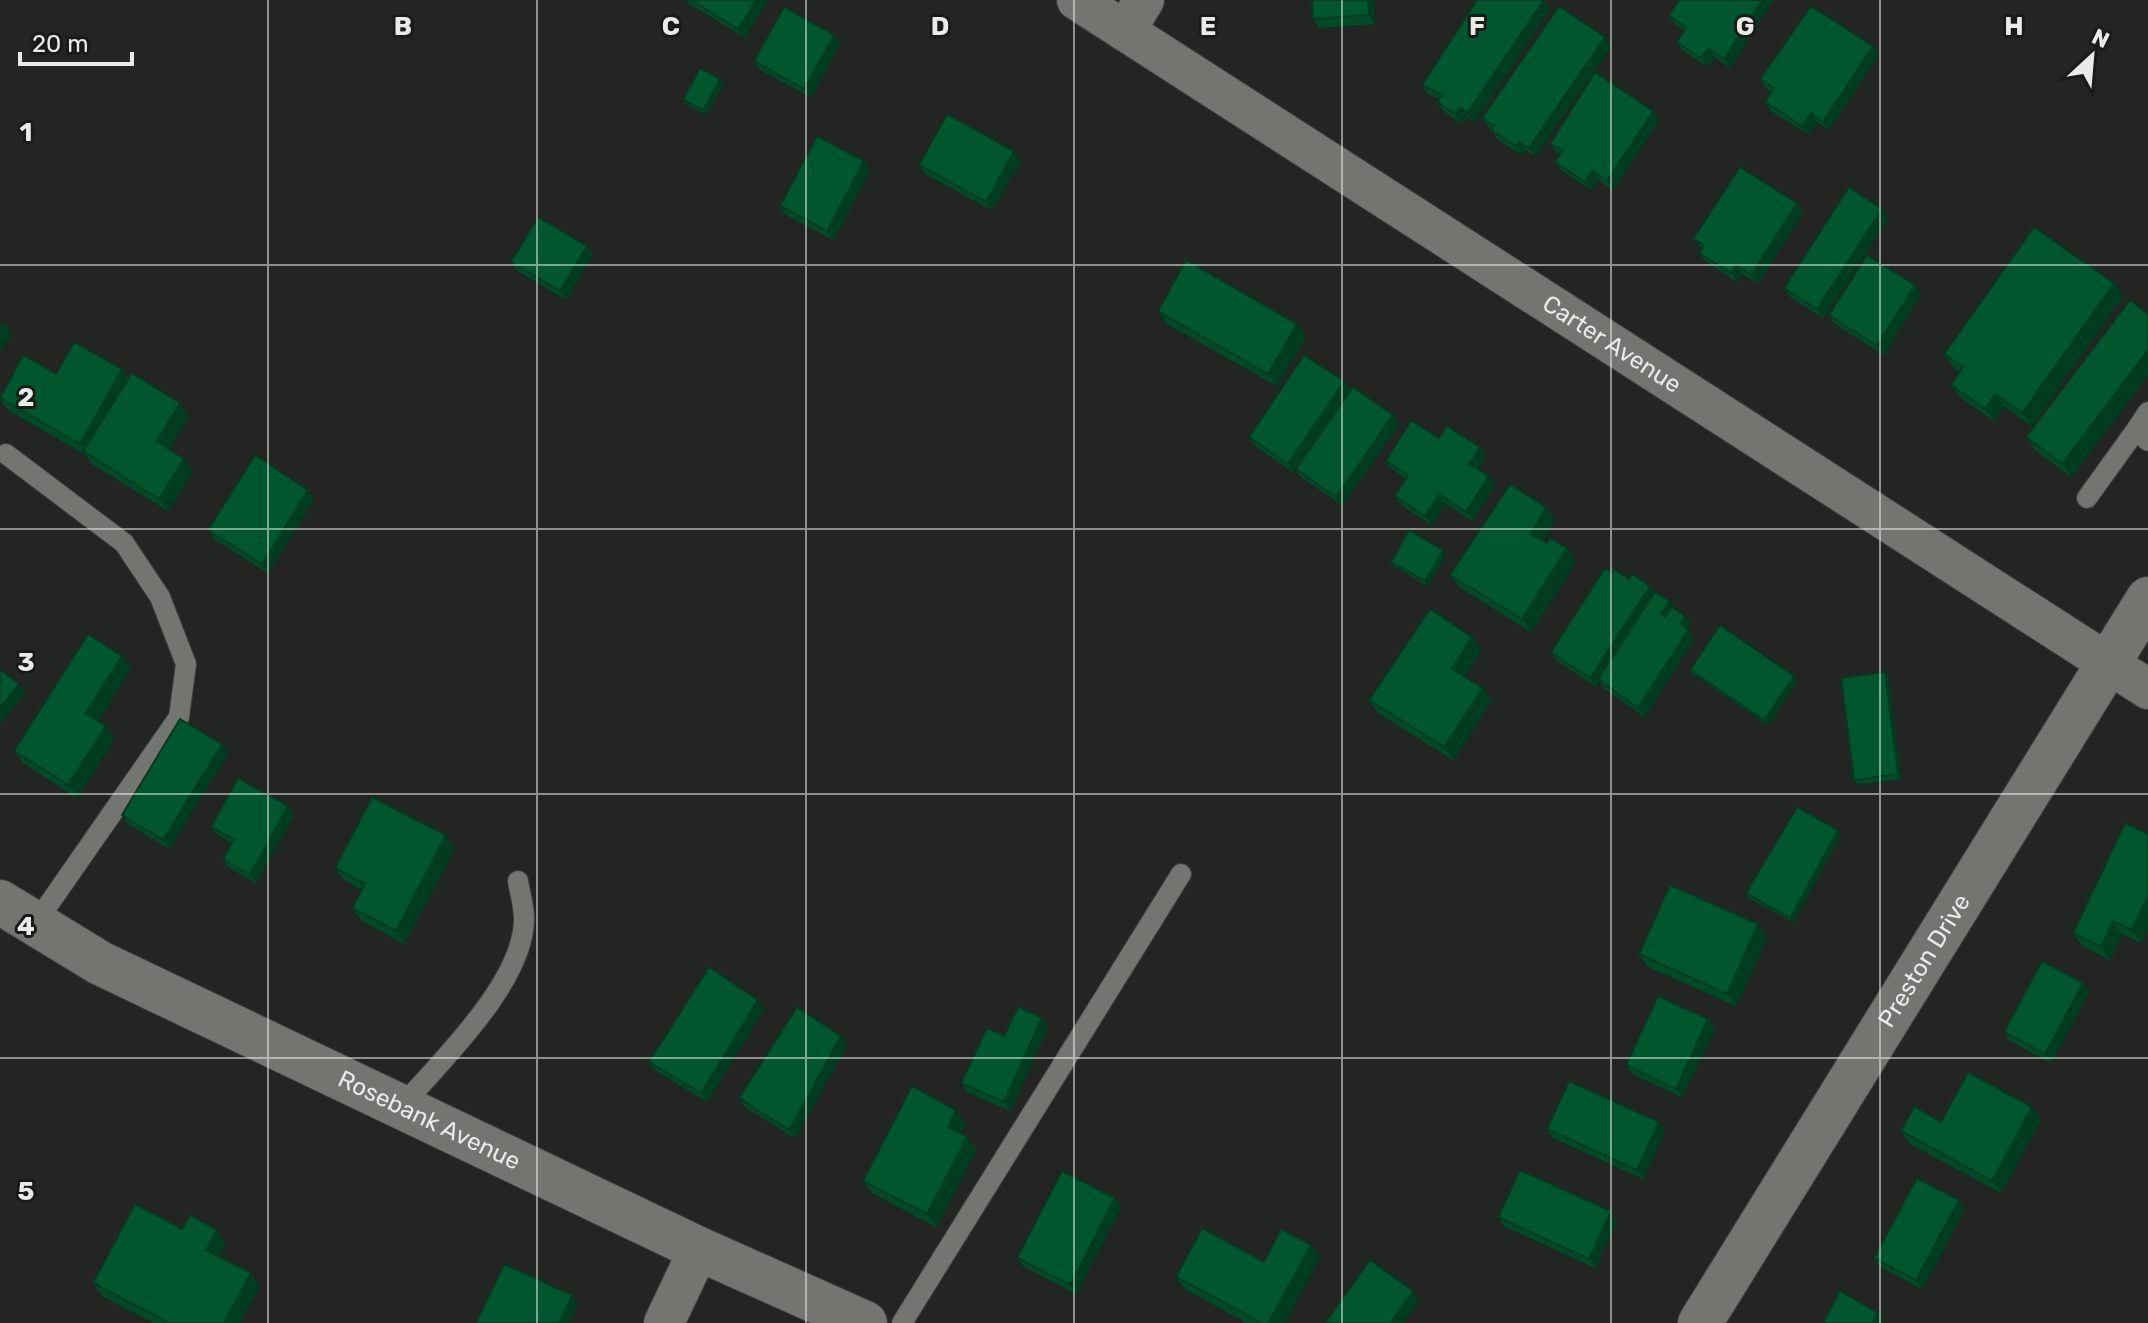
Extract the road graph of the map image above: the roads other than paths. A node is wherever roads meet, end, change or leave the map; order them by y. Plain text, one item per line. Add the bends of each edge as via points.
1 (1077, 0) edge
2 (1135, 16) edge
3 (2148, 412) edge
4 (2142, 436) edge
5 (6, 454) dead end
6 (2087, 498) dead end
7 (2148, 599) edge
8 (2107, 664) junction
9 (2148, 689) edge
10 (1181, 874) dead end
11 (518, 881) dead end
12 (17, 913) edge
13 (401, 1107) junction
14 (699, 1249) junction
15 (664, 1323) edge
16 (865, 1323) edge
17 (902, 1323) edge
18 (1700, 1323) edge

1 - 2 street, Carter Avenue
2 - 8 street, Carter Avenue
3 - 4 lane
4 - 6 lane
5 - 12 lane via 124,543 160,597 186,664 179,717
7 - 8 street, Preston Drive
8 - 9 street, Carter Avenue
8 - 18 street, Preston Drive
10 - 17 lane
11 - 13 lane via 524,920 513,962 493,1000
12 - 13 street, Rosebank Avenue via 100,963
13 - 14 street, Rosebank Avenue
14 - 15 street
14 - 16 street, Rosebank Avenue

